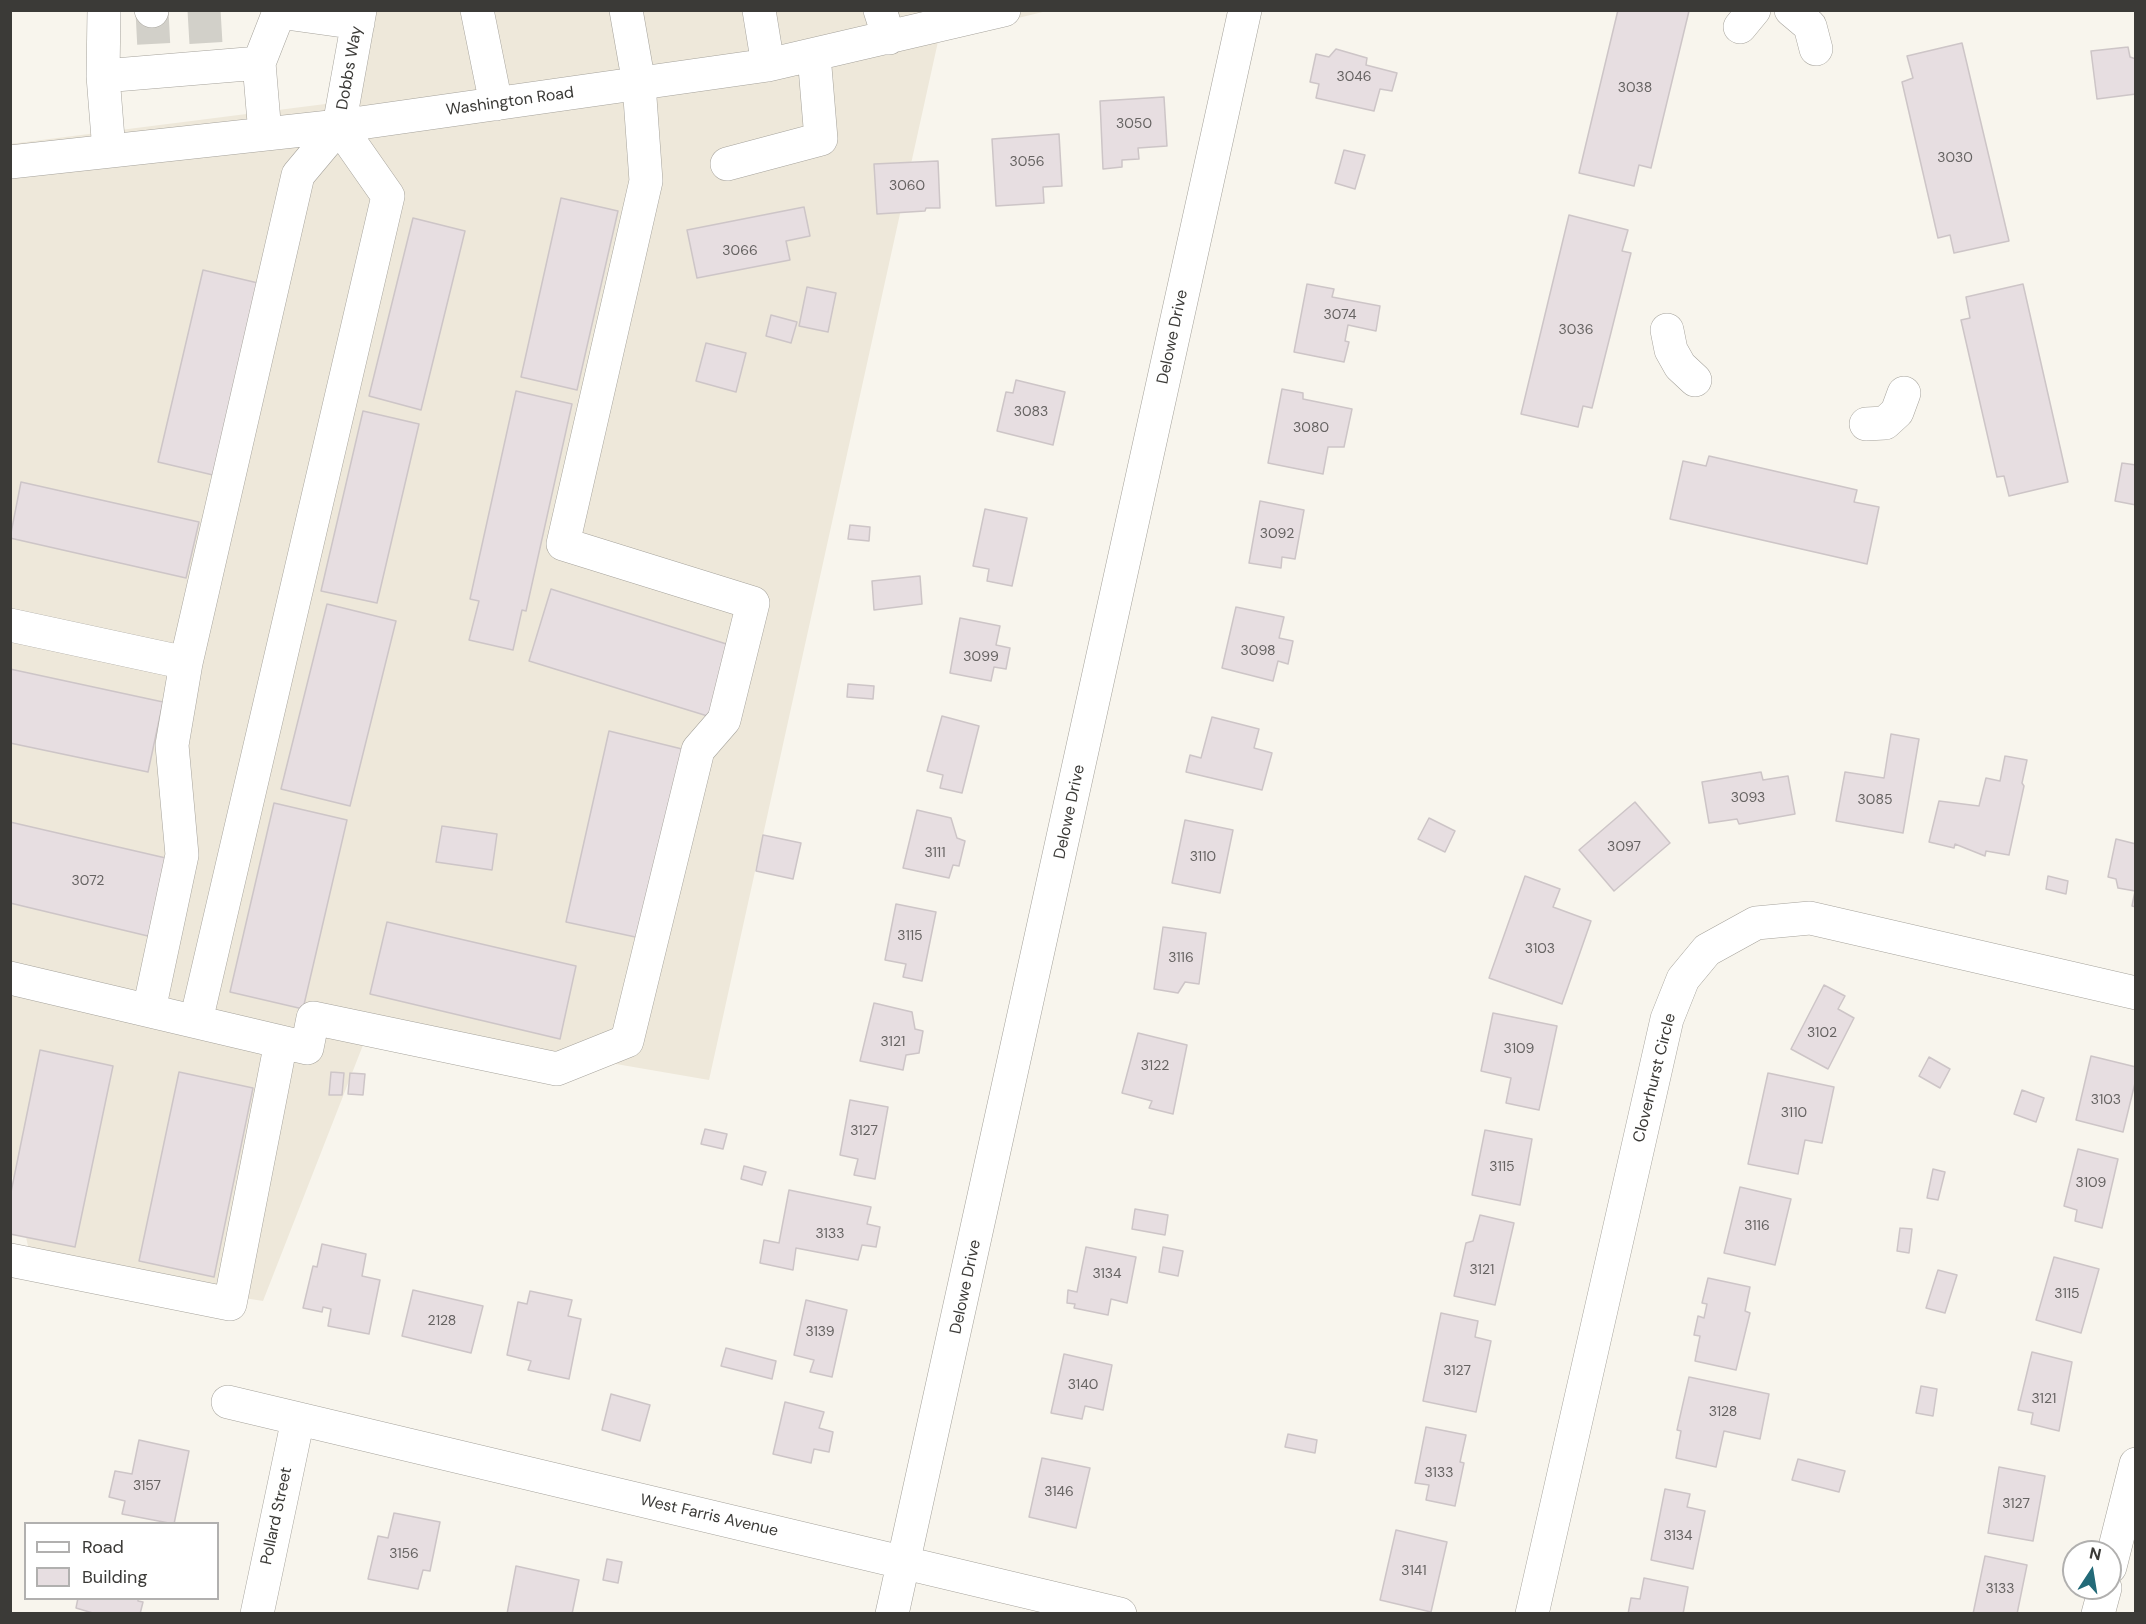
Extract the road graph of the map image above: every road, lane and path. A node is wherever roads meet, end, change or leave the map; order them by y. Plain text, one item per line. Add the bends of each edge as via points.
1 (104, 10) edge
2 (477, 10) edge
3 (626, 10) edge
4 (759, 10) edge
5 (1004, 10) edge
6 (1245, 10) edge
7 (1791, 10) edge
8 (279, 11) edge
9 (359, 17) edge
10 (885, 24) edge
11 (1816, 49) dead end
12 (814, 55) junction
13 (259, 63) junction
14 (768, 65) junction
15 (103, 76) junction
16 (639, 84) junction
17 (496, 104) junction
18 (339, 126) junction
19 (265, 134) junction
20 (109, 151) junction
21 (10, 162) edge
22 (727, 164) dead end
23 (1667, 330) dead end
24 (1695, 380) dead end
25 (1904, 393) dead end
26 (1866, 424) dead end
27 (10, 626) edge
28 (186, 663) junction
29 (11, 979) edge
30 (2136, 993) edge
31 (149, 1010) junction
32 (196, 1022) junction
33 (281, 1041) junction
34 (10, 1260) edge
35 (228, 1402) dead end
36 (298, 1419) junction
37 (2136, 1464) edge
38 (2117, 1540) edge
39 (905, 1563) junction
40 (257, 1614) edge
41 (892, 1614) edge
42 (1120, 1614) edge
43 (1532, 1614) edge

1 - 15 street
2 - 17 street
3 - 16 street
4 - 14 street
5 - 10 street, Washington Road
6 - 39 street, Delowe Drive
7 - 11 street via 1810,26
8 - 9 street
8 - 13 street
9 - 18 street, Dobbs Way
10 - 12 street, Washington Road
12 - 14 street, Washington Road
12 - 22 street via 821,139
13 - 15 street via 207,55 155,60
13 - 19 street
14 - 16 street, Washington Road
15 - 20 street
16 - 17 street, Washington Road
16 - 33 street via 646,181 564,544 753,603 724,720 698,750 627,1041 557,1069 313,1018 307,1048
17 - 18 street, Washington Road
18 - 19 street, Washington Road
18 - 28 street via 298,175
18 - 32 street via 388,196
19 - 20 street, Washington Road
20 - 21 street, Washington Road
23 - 24 street via 1671,350
25 - 26 street via 1897,412 1885,423
27 - 28 street
28 - 31 street via 172,746 183,855
29 - 31 street
30 - 43 street, Cloverhurst Circle via 1810,918 1756,923 1707,950 1683,979 1667,1019
31 - 32 street
32 - 33 street
33 - 34 street via 230,1304
35 - 36 street, West Farris Avenue
36 - 39 street, West Farris Avenue
36 - 40 street, Pollard Street
37 - 38 street
39 - 41 street, Delowe Drive
39 - 42 street, West Farris Avenue

